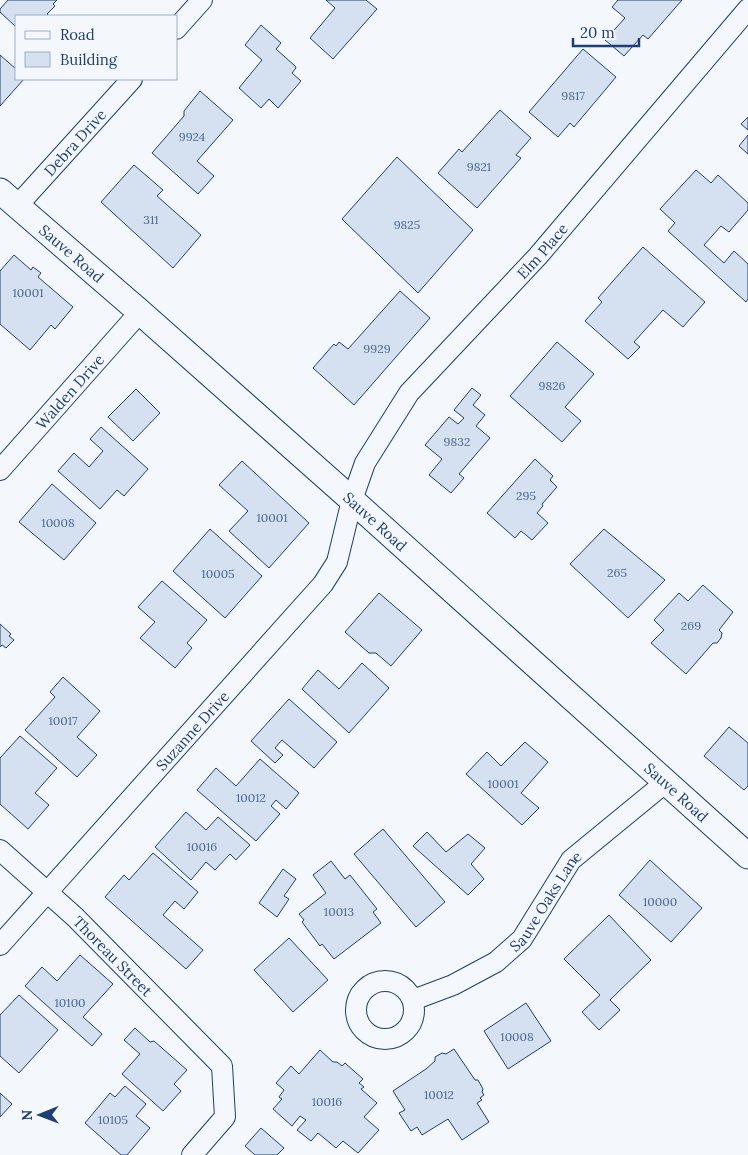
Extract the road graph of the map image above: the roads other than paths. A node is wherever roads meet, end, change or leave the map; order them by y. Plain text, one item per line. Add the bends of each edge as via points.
1 (202, 0) edge
2 (748, 9) edge
3 (178, 27) edge
4 (131, 80) edge
5 (9, 199) edge
6 (140, 312) junction
7 (0, 470) edge
8 (352, 500) junction
9 (666, 782) junction
10 (0, 850) edge
11 (748, 854) edge
12 (47, 894) junction
13 (0, 946) edge
14 (413, 1000) dead end
15 (192, 1155) edge

1 - 3 street
2 - 8 street, Elm Place via 538,256 409,394 366,463
4 - 5 street, Debra Drive
5 - 6 street, Sauve Road
6 - 7 street, Walden Drive
6 - 8 street, Sauve Road
8 - 9 street, Sauve Road
8 - 12 street, Suzanne Drive via 337,562 323,584
9 - 11 street, Sauve Road
9 - 14 street, Sauve Oaks Lane via 571,860 522,939 496,962 453,985
10 - 12 street, Thoreau Street
12 - 13 street, Suzanne Drive
12 - 15 street, Thoreau Street via 75,917 222,1066 225,1117

